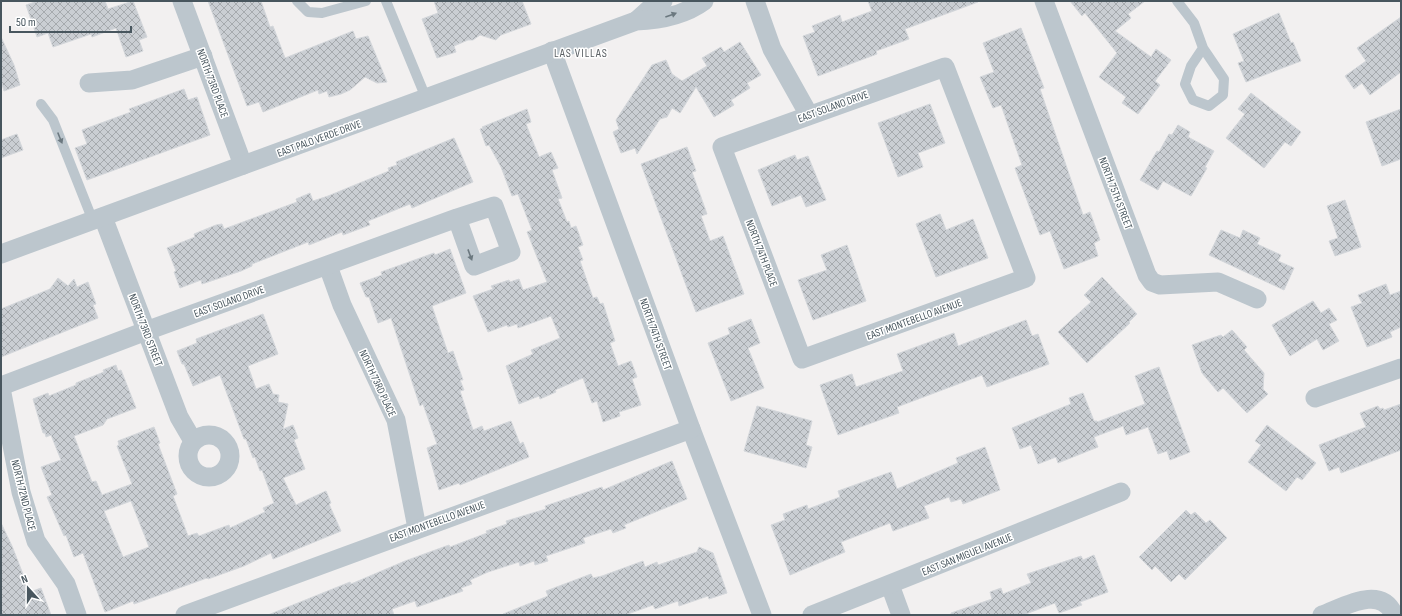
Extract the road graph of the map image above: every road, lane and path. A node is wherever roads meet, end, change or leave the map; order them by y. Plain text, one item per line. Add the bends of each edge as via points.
1 (182, 1) edge
2 (297, 1) edge
3 (366, 1) edge
4 (386, 1) edge
5 (663, 1) edge
6 (704, 1) edge
7 (755, 1) edge
8 (1044, 1) edge
9 (1177, 1) edge
10 (636, 21) junction
11 (1203, 48) junction
12 (552, 51) junction
13 (203, 56) junction
14 (89, 83) dead end
15 (426, 98) junction
16 (41, 104) dead end
17 (808, 115) junction
18 (722, 147) joint
19 (243, 165) junction
20 (457, 218) dead end
21 (98, 219) junction
22 (1, 254) edge
23 (328, 266) junction
24 (1026, 278) joint
25 (1257, 299) dead end
26 (146, 331) junction
27 (802, 359) joint
28 (1401, 368) edge
29 (1, 387) edge
30 (1315, 398) dead end
31 (691, 429) junction
32 (193, 441) dead end
33 (1121, 492) dead end
34 (417, 528) junction
35 (890, 585) junction
36 (78, 615) edge
37 (185, 615) edge
38 (762, 615) edge
39 (812, 615) edge
40 (901, 615) edge
41 (1322, 615) edge
42 (1394, 615) edge

1 - 13 street, NORTH 73RD PLACE
2 - 3 lane via 308,12 322,13
4 - 15 lane
5 - 10 street, EAST PALO VERDE DRIVE via 655,4
10 -> 6 street, EAST PALO VERDE DRIVE via 660,20
7 - 17 street via 772,50
8 - 25 street, NORTH 75TH STREET via 1147,275 1152,282 1160,285 1218,282
9 - 11 lane via 1194,23
10 - 12 street, EAST PALO VERDE DRIVE
11 - 11 lane via 1224,79 1223,95 1209,106 1193,100 1185,84 1191,66
12 - 15 street, EAST PALO VERDE DRIVE
12 - 31 street, NORTH 74TH STREET
13 - 14 street via 132,80
13 - 19 street, NORTH 73RD PLACE
15 - 19 street, EAST PALO VERDE DRIVE
16 -> 21 lane via 53,120
17 - 18 street, EAST SOLANO DRIVE
17 - 24 street, EAST SOLANO DRIVE via 945,66
18 - 27 street, NORTH 74TH PLACE
19 - 21 street, EAST PALO VERDE DRIVE
20 - 23 street, EAST SOLANO DRIVE
21 - 22 street, EAST PALO VERDE DRIVE
21 - 26 street, NORTH 73RD STREET
23 - 26 street, EAST SOLANO DRIVE
23 - 34 street, NORTH 73RD PLACE via 342,305 396,420
24 - 27 street, EAST MONTEBELLO AVENUE
26 - 29 street, EAST SOLANO DRIVE
26 - 32 street, NORTH 73RD STREET via 179,418
28 - 30 street
29 - 36 street, NORTH 72ND PLACE via 21,492 36,541 66,584
31 - 34 street, EAST MONTEBELLO AVENUE
31 - 38 street, NORTH 74TH STREET
33 - 35 street, EAST SAN MIGUEL AVENUE
34 - 37 street, EAST MONTEBELLO AVENUE
35 - 39 street, EAST SAN MIGUEL AVENUE
35 - 40 street
41 - 42 street via 1366,598 1380,600 1391,608

